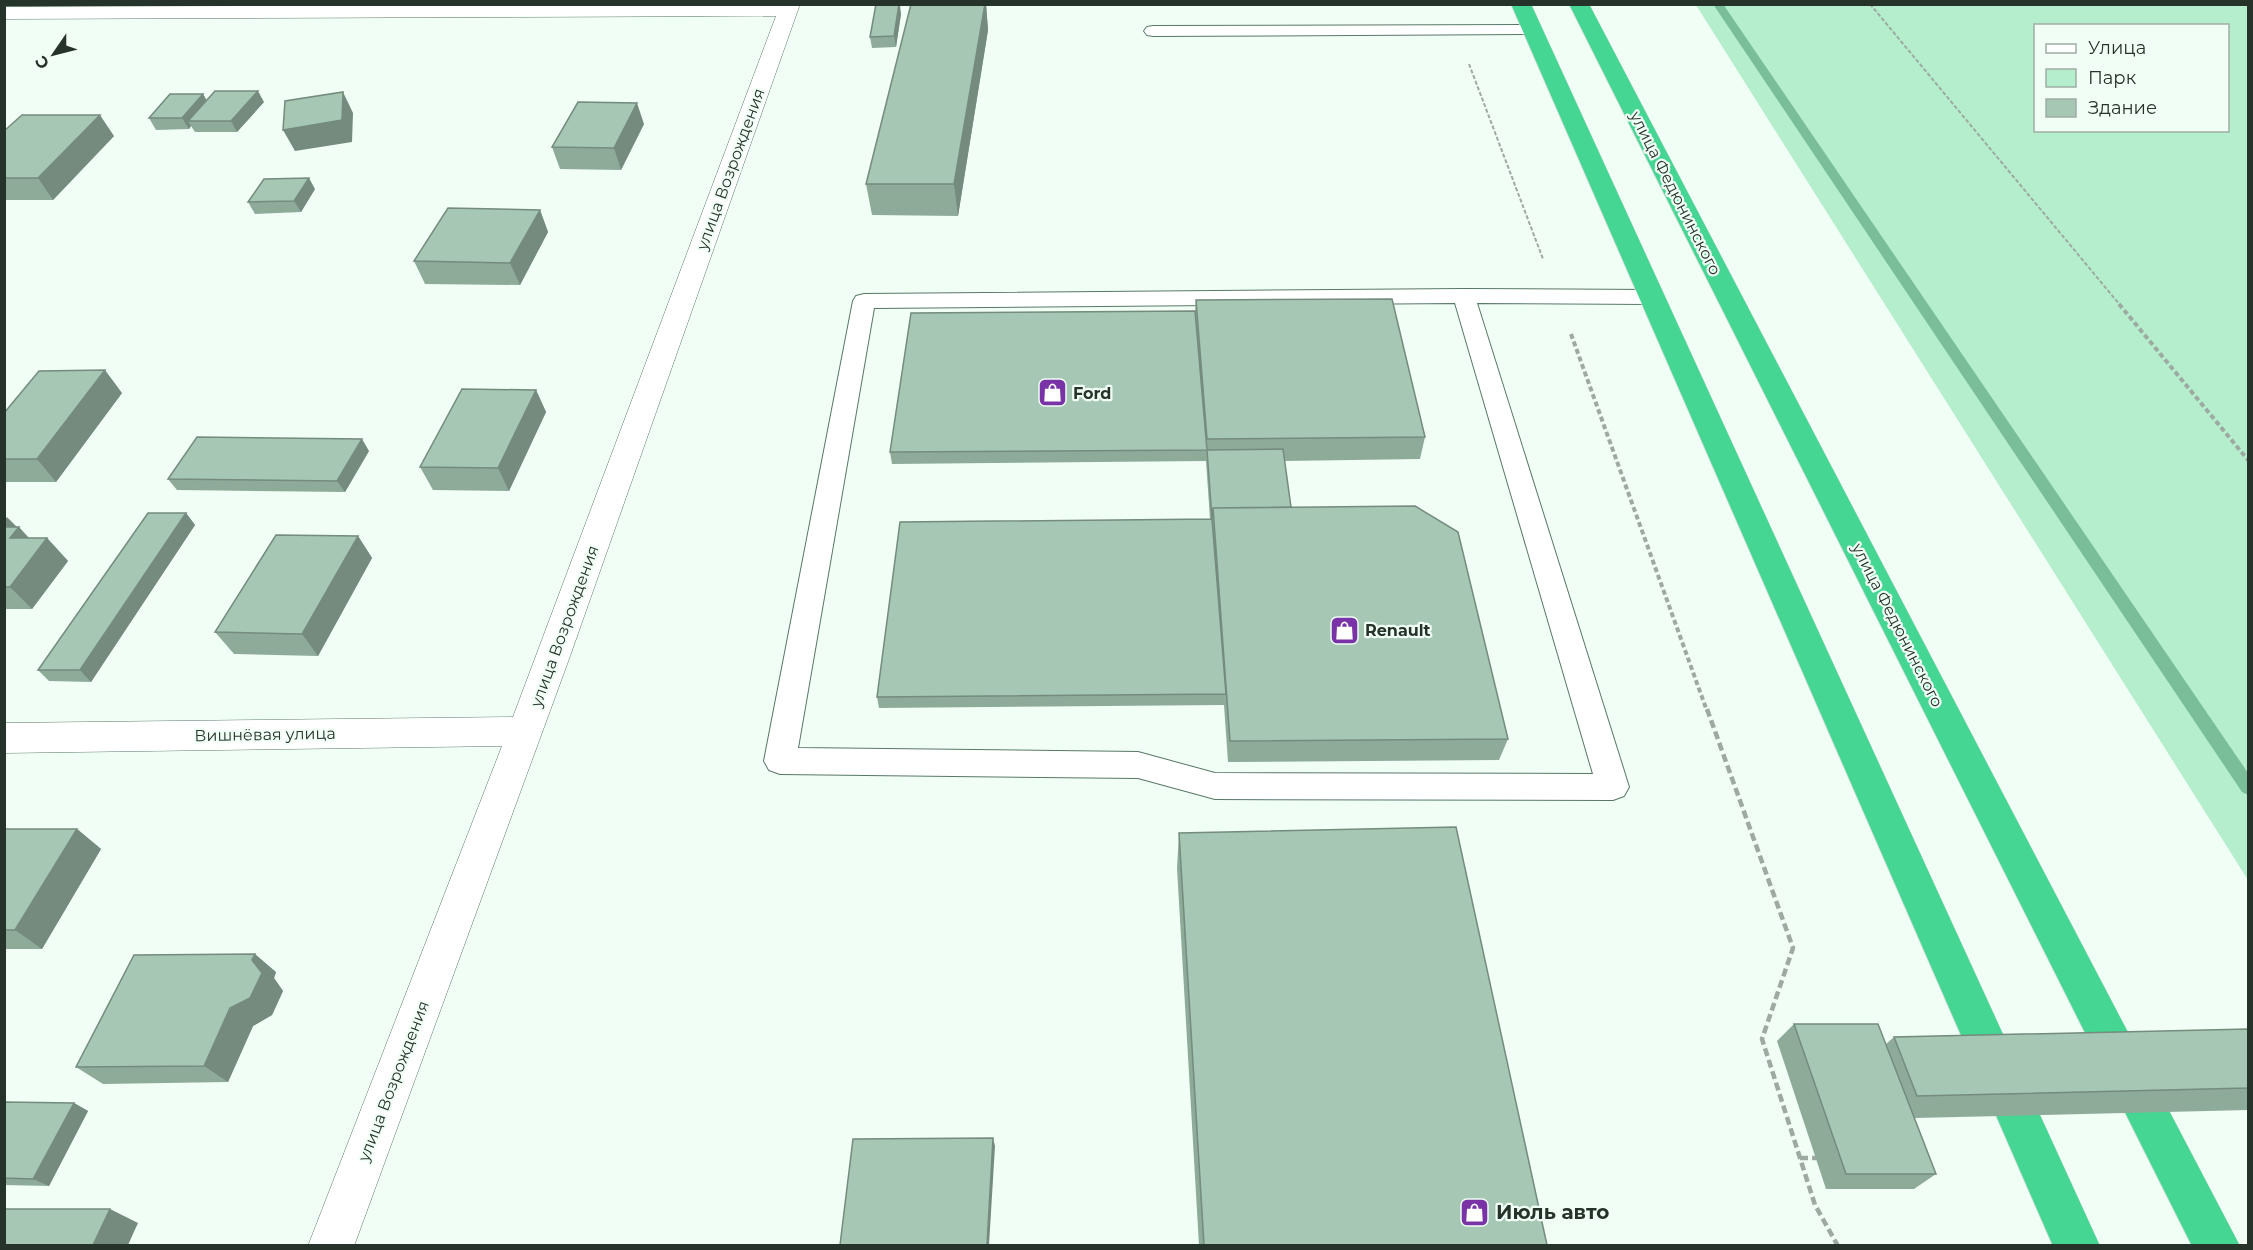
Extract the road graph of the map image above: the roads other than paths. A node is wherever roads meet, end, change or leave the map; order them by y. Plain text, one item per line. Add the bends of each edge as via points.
1 (1579, 4) edge
2 (789, 7) edge
3 (4, 13) edge
4 (1526, 17) edge
5 (1153, 32) dead end
6 (1464, 296) junction
7 (1651, 297) junction
8 (525, 731) junction
9 (4, 738) edge
10 (331, 1245) edge
11 (2077, 1245) edge
12 (2217, 1245) edge

1 - 12 highway, улица Федюнинского
2 - 3 street
2 - 8 street, улица Возрождения
4 - 5 lane via 1457,30
4 - 7 highway
6 - 6 lane via 864,301 780,761 1138,765 1215,786 1613,787
6 - 7 lane
7 - 11 highway
8 - 9 street, Вишнёвая улица
8 - 10 street, улица Возрождения

